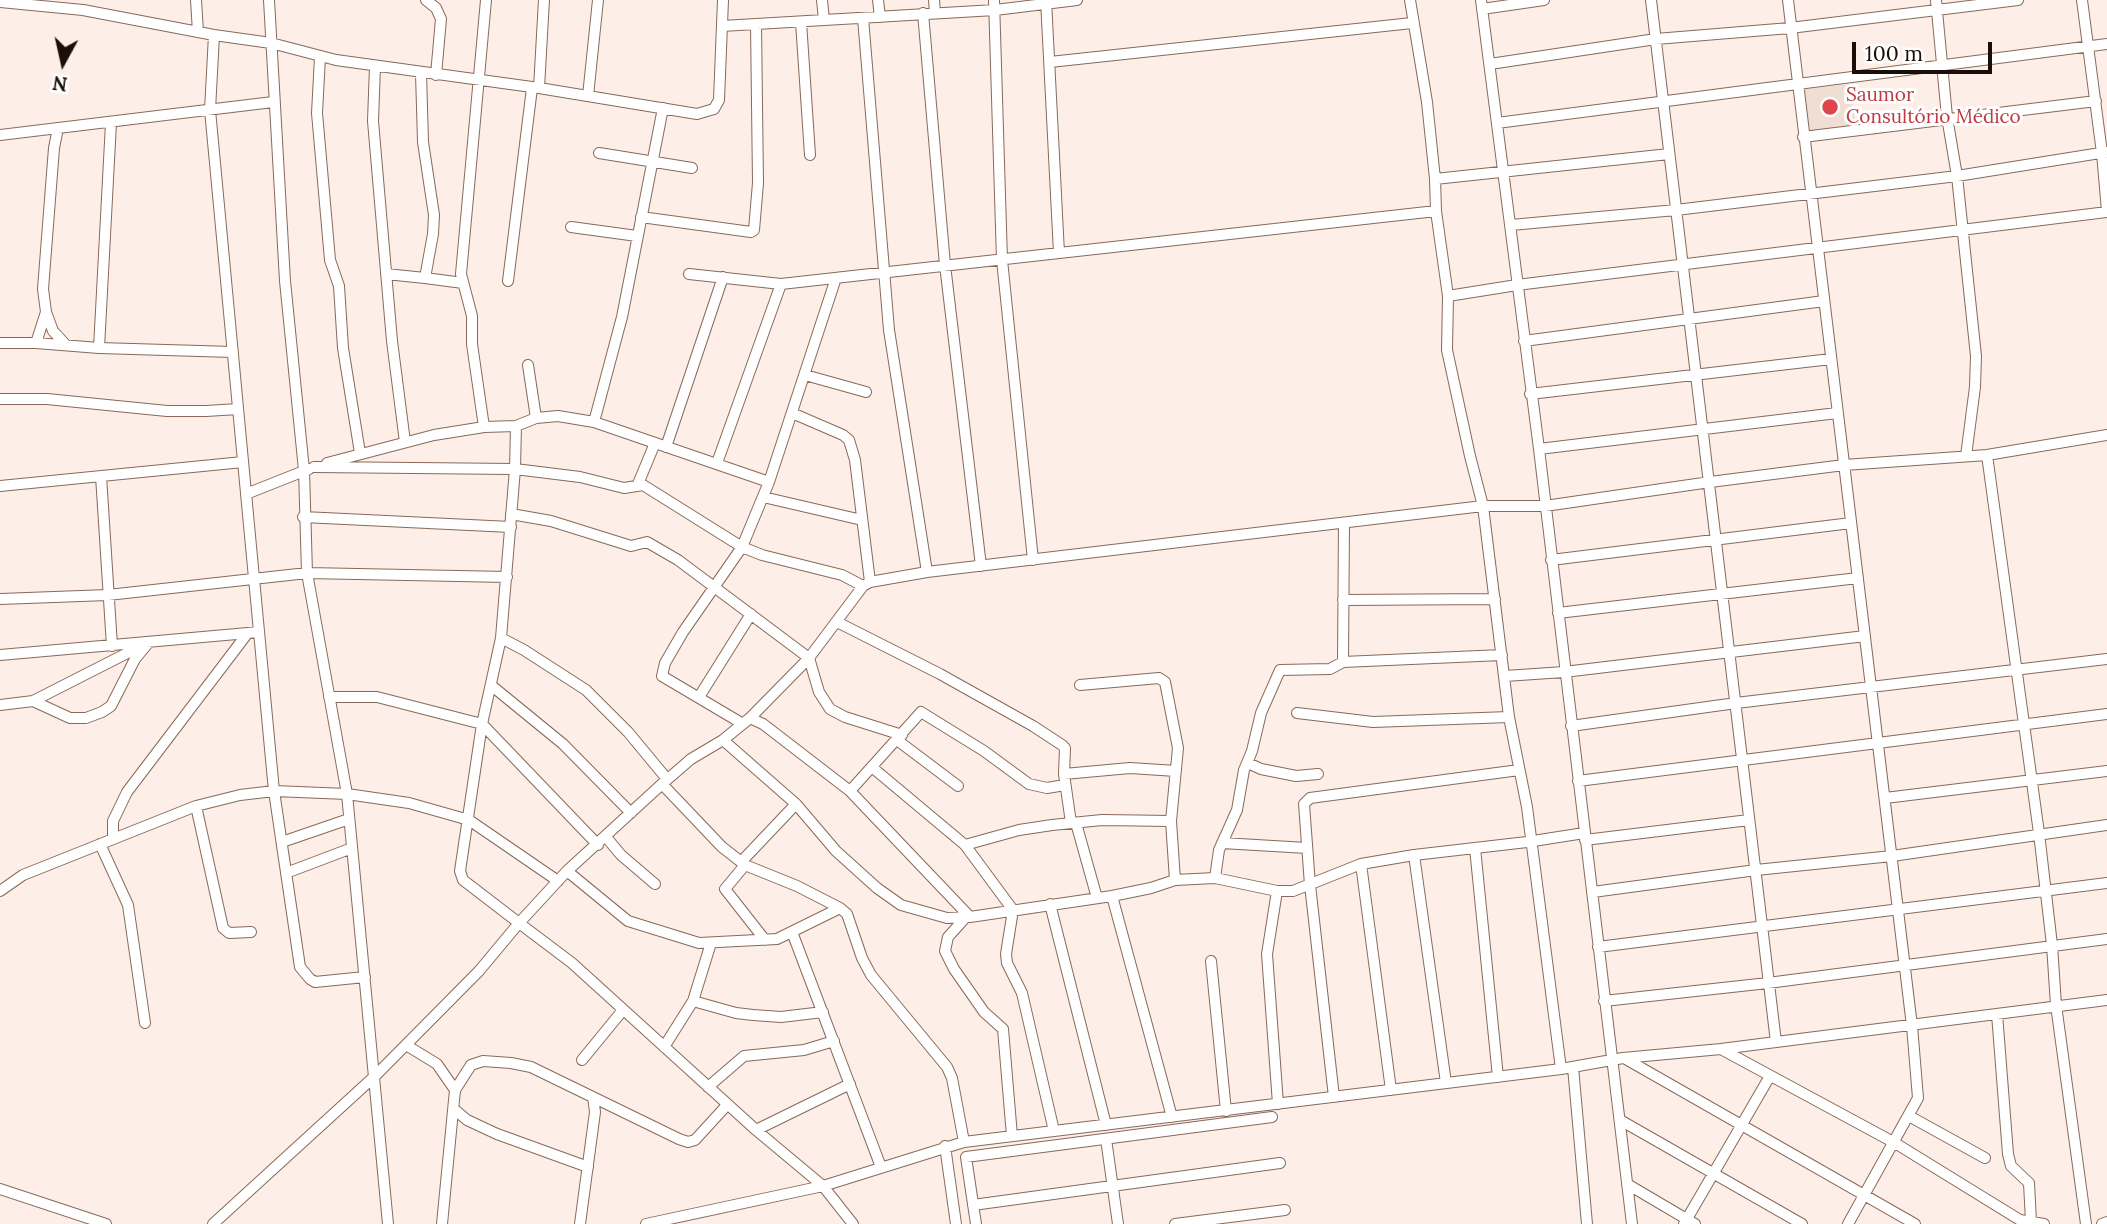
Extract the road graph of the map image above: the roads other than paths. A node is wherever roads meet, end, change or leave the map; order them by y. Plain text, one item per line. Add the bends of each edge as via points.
1 (196, 0) edge
2 (269, 0) edge
3 (426, 0) edge
4 (486, 0) edge
5 (544, 0) edge
6 (598, 0) edge
7 (723, 0) edge
8 (822, 0) edge
9 (878, 0) edge
10 (934, 0) edge
11 (1077, 0) edge
12 (1409, 0) edge
13 (1544, 0) edge
14 (1650, 0) edge
15 (1788, 0) edge
16 (2018, 0) edge
17 (2082, 0) edge
18 (0, 2) edge
19 (1047, 2) edge
20 (1481, 4) edge
21 (1936, 4) edge
22 (994, 5) edge
23 (923, 13) junction
24 (935, 13) junction
25 (880, 17) junction
26 (863, 18) junction
27 (824, 20) junction
28 (802, 22) junction
29 (1412, 23) junction
30 (755, 24) junction
31 (722, 26) junction
32 (1790, 28) junction
33 (198, 32) junction
34 (215, 35) junction
35 (1656, 39) junction
36 (271, 43) junction
37 (2107, 44) edge
38 (2088, 47) junction
39 (320, 57) junction
40 (1049, 62) junction
41 (1490, 64) junction
42 (1942, 65) junction
43 (375, 66) junction
44 (421, 73) junction
45 (436, 75) junction
46 (477, 81) junction
47 (1797, 84) junction
48 (535, 88) junction
49 (588, 96) junction
50 (2096, 101) junction
51 (273, 102) junction
52 (1663, 102) junction
53 (663, 108) junction
54 (210, 110) junction
55 (1947, 117) junction
56 (111, 123) junction
57 (1497, 123) junction
58 (58, 128) junction
59 (0, 135) edge
60 (1803, 137) junction
61 (599, 153) dead end
62 (2105, 153) edge
63 (1669, 154) junction
64 (810, 155) dead end
65 (652, 162) junction
66 (692, 168) dead end
67 (1502, 173) junction
68 (1957, 176) junction
69 (1435, 180) junction
70 (1810, 193) junction
71 (1676, 209) junction
72 (1436, 211) junction
73 (2107, 211) edge
74 (641, 216) junction
75 (1511, 226) junction
76 (571, 227) dead end
77 (1962, 230) junction
78 (637, 236) junction
79 (1817, 248) junction
80 (1059, 253) junction
81 (1002, 260) junction
82 (945, 265) junction
83 (1682, 265) junction
84 (886, 271) junction
85 (386, 274) junction
86 (689, 274) dead end
87 (723, 277) junction
88 (425, 278) junction
89 (836, 278) junction
90 (508, 281) dead end
91 (463, 284) junction
92 (781, 284) junction
93 (1517, 285) junction
94 (1448, 296) junction
95 (1824, 301) junction
96 (46, 312) junction
97 (1689, 319) junction
98 (1524, 341) junction
99 (0, 343) edge
100 (36, 343) junction
101 (66, 345) junction
102 (99, 348) junction
103 (233, 352) junction
104 (1831, 359) junction
105 (528, 365) dead end
106 (1696, 374) junction
107 (805, 375) junction
108 (866, 392) dead end
109 (1530, 394) junction
110 (0, 399) edge
111 (238, 408) junction
112 (792, 413) junction
113 (1837, 413) junction
114 (536, 418) junction
115 (594, 422) junction
116 (516, 426) junction
117 (484, 427) junction
118 (1703, 429) junction
119 (2107, 435) edge
120 (405, 442) junction
121 (655, 443) junction
122 (666, 447) junction
123 (1539, 449) junction
124 (360, 453) junction
125 (1987, 455) junction
126 (1966, 457) junction
127 (243, 462) junction
128 (717, 463) junction
129 (1844, 466) junction
130 (309, 469) junction
131 (515, 469) junction
132 (101, 476) junction
133 (769, 482) junction
134 (1710, 482) junction
135 (638, 484) junction
136 (0, 486) edge
137 (246, 494) junction
138 (763, 497) junction
139 (1483, 506) junction
140 (1545, 506) junction
141 (512, 514) junction
142 (303, 517) junction
143 (862, 520) junction
144 (1344, 523) junction
145 (1851, 523) junction
146 (511, 527) junction
147 (1716, 539) junction
148 (742, 547) junction
149 (1033, 560) junction
150 (1551, 560) junction
151 (981, 566) junction
152 (927, 572) junction
153 (307, 573) junction
154 (507, 577) junction
155 (1858, 578) junction
156 (254, 580) junction
157 (866, 584) junction
158 (714, 586) junction
159 (1721, 593) junction
160 (108, 595) junction
161 (0, 599) edge
162 (1495, 599) junction
163 (1343, 600) junction
164 (1558, 613) junction
165 (751, 614) junction
166 (837, 622) junction
167 (260, 632) junction
168 (247, 634) junction
169 (1865, 636) junction
170 (501, 638) junction
171 (149, 642) junction
172 (112, 646) junction
173 (1729, 651) junction
174 (0, 655) edge
175 (1502, 655) junction
176 (809, 658) junction
177 (2107, 659) edge
178 (1343, 662) junction
179 (2018, 670) junction
180 (1564, 672) junction
181 (1505, 676) junction
182 (1080, 685) dead end
183 (492, 686) junction
184 (1871, 688) junction
185 (329, 697) junction
186 (699, 697) junction
187 (33, 701) junction
188 (1735, 703) junction
189 (0, 705) edge
190 (1297, 713) dead end
191 (2107, 715) edge
192 (1509, 717) junction
193 (747, 721) junction
194 (482, 724) junction
195 (2024, 724) junction
196 (1571, 726) junction
197 (899, 738) junction
198 (723, 740) junction
199 (1877, 745) junction
200 (1742, 761) junction
201 (1248, 763) junction
202 (873, 768) junction
203 (1520, 770) junction
204 (1176, 771) junction
205 (2107, 771) edge
206 (1318, 774) dead end
207 (1065, 780) junction
208 (1578, 781) junction
209 (2031, 781) junction
210 (665, 782) junction
211 (958, 786) dead end
212 (274, 791) junction
213 (850, 791) junction
214 (347, 794) junction
215 (1885, 797) junction
216 (796, 804) junction
217 (195, 806) junction
218 (631, 814) junction
219 (349, 819) junction
220 (469, 820) junction
221 (1749, 820) junction
222 (1171, 821) junction
223 (1073, 823) junction
224 (2107, 825) edge
225 (2039, 833) junction
226 (1584, 836) junction
227 (113, 839) junction
228 (602, 841) junction
229 (1532, 841) junction
230 (282, 842) junction
231 (1222, 843) junction
232 (100, 845) junction
233 (965, 845) junction
234 (352, 848) junction
235 (1307, 848) junction
236 (1475, 848) junction
237 (1414, 855) junction
238 (1892, 856) junction
239 (743, 863) junction
240 (1361, 864) junction
241 (1756, 870) junction
242 (567, 871) junction
243 (286, 873) junction
244 (1215, 878) junction
245 (1175, 880) junction
246 (558, 881) junction
247 (2107, 883) edge
248 (655, 884) dead end
249 (1310, 885) junction
250 (0, 891) edge
251 (1276, 891) junction
252 (2046, 891) junction
253 (1593, 892) junction
254 (1112, 896) junction
255 (1097, 898) junction
256 (1050, 904) junction
257 (840, 908) junction
258 (1013, 911) junction
259 (1899, 911) junction
260 (968, 917) junction
261 (519, 923) junction
262 (1762, 926) junction
263 (251, 932) dead end
264 (792, 932) junction
265 (2107, 939) edge
266 (765, 940) junction
267 (711, 943) junction
268 (2052, 944) junction
269 (1598, 947) junction
270 (1210, 961) dead end
271 (1905, 965) junction
272 (365, 977) junction
273 (1768, 983) junction
274 (2107, 1000) edge
275 (693, 1001) junction
276 (1604, 1001) junction
277 (2056, 1005) junction
278 (624, 1010) junction
279 (823, 1012) junction
280 (1997, 1014) junction
281 (145, 1023) dead end
282 (1912, 1026) junction
283 (834, 1041) junction
284 (1776, 1042) junction
285 (406, 1045) junction
286 (664, 1047) junction
287 (1721, 1049) junction
288 (1618, 1059) junction
289 (582, 1060) dead end
290 (1573, 1067) junction
291 (1561, 1069) junction
292 (375, 1076) junction
293 (1770, 1076) junction
294 (1498, 1077) junction
295 (1446, 1083) junction
296 (850, 1084) junction
297 (708, 1087) junction
298 (455, 1090) junction
299 (1391, 1090) junction
300 (593, 1097) junction
301 (1334, 1097) junction
302 (1278, 1104) junction
303 (727, 1105) junction
304 (454, 1109) junction
305 (1226, 1111) junction
306 (1909, 1116) junction
307 (1172, 1117) junction
308 (1272, 1117) dead end
309 (1620, 1120) junction
310 (1106, 1125) junction
311 (1742, 1125) junction
312 (756, 1130) junction
313 (1054, 1131) junction
314 (1012, 1136) junction
315 (1106, 1139) junction
316 (964, 1142) junction
317 (1895, 1143) junction
318 (945, 1146) junction
319 (1985, 1158) dead end
320 (1280, 1163) dead end
321 (588, 1167) junction
322 (881, 1167) junction
323 (1714, 1172) junction
324 (1627, 1184) junction
325 (823, 1186) junction
326 (1112, 1186) junction
327 (0, 1189) edge
328 (1865, 1195) junction
329 (973, 1205) junction
330 (1285, 1210) dead end
331 (1688, 1222) edge
332 (2022, 1222) edge
333 (106, 1224) edge
334 (213, 1224) edge
335 (388, 1224) edge
336 (442, 1224) edge
337 (580, 1224) edge
338 (649, 1224) edge
339 (853, 1224) edge
340 (956, 1224) edge
341 (976, 1224) edge
342 (1118, 1224) edge
343 (1175, 1224) edge
344 (1587, 1224) edge
345 (1632, 1224) edge
346 (1802, 1224) edge
347 (1849, 1224) edge
348 (1915, 1224) edge
349 (2044, 1224) edge
350 (2086, 1224) edge

1 - 33 street
2 - 36 street
3 - 45 street via 440,19
4 - 46 street
5 - 48 street
6 - 49 street
7 - 31 street
8 - 27 street
9 - 25 street
10 - 24 street
11 - 19 street
12 - 29 street
13 - 20 street
14 - 35 street
15 - 32 street
16 - 21 street
17 - 38 street
18 - 33 street via 83,10
19 - 22 street
19 - 40 street
20 - 41 street
21 - 32 street
21 - 42 street
22 - 24 street
22 - 81 street
23 - 24 street
23 - 25 street
23 - 82 street
25 - 26 street
26 - 27 street
26 - 84 street
27 - 28 street
28 - 30 street
28 - 64 street
29 - 40 street
29 - 69 street
30 - 31 street
30 - 74 street via 758,183 754,230
31 - 53 street via 719,100 714,109 696,114
32 - 35 street
32 - 47 street
33 - 34 street
34 - 36 street
34 - 54 street
35 - 41 street
35 - 52 street
36 - 39 street
36 - 51 street
37 - 38 street
38 - 42 street
38 - 50 street
39 - 43 street
39 - 124 street via 317,113 331,260 339,286 343,348
40 - 80 street
41 - 57 street
42 - 47 street
42 - 55 street
43 - 44 street
43 - 85 street via 373,116
44 - 45 street
44 - 88 street via 423,142 434,215
45 - 46 street
46 - 48 street
46 - 91 street
47 - 52 street
47 - 60 street
48 - 49 street
48 - 90 street
49 - 53 street
50 - 55 street
50 - 62 street
51 - 54 street
51 - 130 street via 285,281
52 - 57 street
52 - 63 street
53 - 65 street
54 - 56 street
54 - 103 street
55 - 60 street
55 - 68 street
56 - 58 street
56 - 102 street
57 - 67 street
58 - 59 street
58 - 96 street via 43,289
60 - 70 street
61 - 65 street
62 - 68 street
62 - 73 street
63 - 67 street
63 - 71 street
65 - 66 street
65 - 74 street
67 - 69 street
67 - 75 street
68 - 70 street
68 - 77 street
69 - 72 street
70 - 71 street
70 - 79 street
71 - 75 street
71 - 83 street
72 - 80 street
72 - 94 street
73 - 77 street
74 - 78 street
75 - 93 street
76 - 78 street
77 - 79 street
77 - 126 street via 1976,363
78 - 115 street via 622,317
79 - 83 street
79 - 95 street
80 - 81 street
81 - 82 street
81 - 149 street
82 - 84 street
82 - 151 street
83 - 93 street
83 - 97 street
84 - 89 street
84 - 152 street via 889,330
85 - 88 street
85 - 120 street
86 - 87 street
87 - 92 street
87 - 122 street
88 - 91 street
89 - 92 street
89 - 107 street
91 - 117 street via 472,316
92 - 128 street
93 - 94 street
93 - 98 street
94 - 139 street via 1447,350
95 - 97 street
95 - 104 street
96 - 100 street
96 - 101 street via 53,331
97 - 98 street
97 - 106 street
98 - 109 street
99 - 100 street
100 - 101 street
101 - 102 street
102 - 103 street
103 - 111 street
104 - 106 street
104 - 113 street
105 - 114 street
106 - 109 street
106 - 118 street
107 - 108 street
107 - 112 street
109 - 123 street
110 - 111 street via 167,411
111 - 127 street
112 - 133 street
112 - 143 street via 849,440
113 - 118 street
113 - 129 street
114 - 115 street via 558,416
114 - 116 street
115 - 121 street
116 - 117 street
116 - 131 street
117 - 120 street
118 - 123 street
118 - 134 street
119 - 125 street
120 - 124 street
121 - 122 street
121 - 135 street
122 - 128 street
123 - 140 street
124 - 130 street
125 - 126 street
125 - 179 street
126 - 129 street
127 - 132 street
127 - 137 street
128 - 133 street
129 - 134 street
129 - 145 street
130 - 131 street
130 - 137 street
130 - 142 street
131 - 135 street via 624,488
131 - 141 street
132 - 136 street
132 - 160 street
133 - 138 street
134 - 140 street
134 - 147 street
135 - 148 street
137 - 156 street
138 - 143 street
138 - 148 street
139 - 140 street
139 - 144 street
139 - 162 street
140 - 150 street
141 - 146 street
141 - 158 street via 551,520 631,546 647,542
142 - 146 street
142 - 153 street
143 - 157 street
144 - 149 street
144 - 163 street
145 - 147 street
145 - 155 street
146 - 154 street
147 - 150 street
147 - 159 street
148 - 157 street
148 - 158 street
149 - 151 street
150 - 164 street
151 - 152 street
152 - 157 street
153 - 154 street
153 - 156 street
153 - 185 street
154 - 170 street
155 - 159 street
155 - 169 street
156 - 160 street
156 - 167 street
157 - 166 street
158 - 165 street
158 - 186 street via 665,663 662,676
159 - 164 street
159 - 173 street
160 - 161 street
160 - 172 street
162 - 163 street
162 - 175 street
163 - 178 street
164 - 180 street
165 - 176 street
165 - 186 street
166 - 176 street
166 - 207 street via 1054,739 1065,748
167 - 168 street
167 - 212 street
168 - 171 street
168 - 227 street via 127,792 113,821
169 - 173 street
169 - 184 street
170 - 183 street
170 - 210 street via 586,691 628,732
171 - 172 street
171 - 187 street
171 - 187 street via 111,706 102,712 70,718
172 - 174 street
173 - 180 street
173 - 188 street
175 - 178 street
175 - 181 street
176 - 193 street
176 - 197 street via 819,692 830,709
177 - 179 street
178 - 201 street via 1330,669 1280,670 1261,713
179 - 184 street
179 - 195 street
180 - 181 street
180 - 196 street
181 - 192 street
182 - 204 street via 1163,679 1178,748
183 - 194 street
183 - 218 street via 563,744
184 - 188 street
184 - 199 street
185 - 194 street via 385,698
185 - 214 street
186 - 193 street
187 - 189 street
188 - 196 street
188 - 200 street
190 - 192 street via 1389,723
191 - 195 street
192 - 203 street
193 - 198 street
193 - 213 street via 763,724
194 - 220 street
194 - 228 street
195 - 199 street
195 - 209 street
196 - 208 street
197 - 202 street
197 - 207 street via 921,712 1029,784 1047,788
197 - 211 street
198 - 210 street
198 - 216 street
199 - 200 street
199 - 215 street
200 - 208 street
200 - 221 street
201 - 206 street via 1296,776
201 - 231 street via 1237,810
202 - 213 street
202 - 233 street
203 - 229 street
203 - 235 street via 1310,798 1304,804
204 - 207 street via 1130,768
204 - 222 street
205 - 209 street
207 - 223 street
208 - 226 street
209 - 215 street
209 - 225 street
210 - 218 street
210 - 239 street via 722,847
212 - 214 street
212 - 217 street
212 - 230 street
213 - 260 street
214 - 219 street
214 - 220 street via 409,803
215 - 238 street
216 - 239 street
216 - 260 street via 836,851 901,905 947,918
217 - 227 street
217 - 263 street via 223,928 229,933
218 - 228 street
219 - 230 street
219 - 234 street
220 - 246 street
220 - 261 street via 461,863 463,880
221 - 226 street
221 - 241 street
222 - 223 street
222 - 245 street
223 - 233 street via 1019,830
223 - 255 street
224 - 225 street
225 - 238 street
225 - 252 street
226 - 229 street
226 - 253 street
227 - 232 street
228 - 242 street
228 - 248 street
229 - 236 street
229 - 291 street
230 - 243 street
231 - 235 street
231 - 244 street
232 - 250 street via 23,875
232 - 281 street via 128,905
233 - 258 street
234 - 243 street
234 - 272 street
235 - 249 street
236 - 237 street
236 - 294 street
237 - 240 street
237 - 295 street
238 - 241 street
238 - 259 street
239 - 257 street
239 - 266 street via 726,889
240 - 249 street
240 - 299 street
241 - 253 street
241 - 262 street
242 - 246 street
242 - 267 street via 636,925
243 - 272 street via 304,973 316,982
244 - 245 street
244 - 251 street
245 - 254 street
246 - 261 street
247 - 252 street
249 - 251 street
249 - 301 street
251 - 302 street via 1267,954
252 - 259 street
252 - 268 street
253 - 269 street
254 - 255 street
254 - 307 street
255 - 256 street
256 - 258 street
256 - 310 street
257 - 264 street
257 - 316 street via 851,921 871,975 947,1067
258 - 260 street
258 - 313 street via 1007,963 1022,993
259 - 262 street
259 - 271 street
260 - 314 street via 948,937 945,950 984,1012 1003,1029
261 - 278 street
261 - 285 street
262 - 269 street
262 - 273 street
264 - 266 street
264 - 279 street
265 - 268 street
266 - 267 street
267 - 275 street
268 - 271 street
268 - 277 street
269 - 276 street
270 - 305 street
271 - 273 street
271 - 282 street
272 - 292 street
273 - 276 street
273 - 284 street
274 - 277 street
275 - 279 street via 753,1015
275 - 286 street
276 - 288 street
277 - 280 street
277 - 350 street
278 - 286 street
278 - 289 street
279 - 283 street
280 - 282 street
280 - 332 street via 2008,1154 2011,1166 2029,1183
282 - 284 street
282 - 306 street via 1918,1098
283 - 296 street
283 - 297 street via 804,1050 744,1056
284 - 287 street
285 - 292 street
285 - 298 street via 437,1064
286 - 297 street
287 - 288 street
287 - 293 street
288 - 290 street
288 - 309 street
288 - 311 street
290 - 291 street
290 - 344 street
291 - 294 street
292 - 334 street
292 - 335 street
293 - 311 street
293 - 317 street
294 - 295 street
295 - 299 street
296 - 312 street
296 - 322 street
297 - 303 street
298 - 300 street via 471,1065 483,1061 531,1068
298 - 304 street
299 - 301 street
300 - 303 street via 688,1142
300 - 321 street
301 - 302 street
302 - 305 street
303 - 312 street
304 - 321 street via 497,1134
304 - 336 street
305 - 307 street
306 - 317 street
306 - 319 street
307 - 310 street
308 - 315 street
309 - 323 street
309 - 324 street
310 - 313 street
311 - 323 street
311 - 328 street
312 - 325 street
313 - 314 street
314 - 316 street
315 - 326 street
315 - 329 street via 966,1157
316 - 318 street
317 - 328 street
317 - 332 street
318 - 322 street
318 - 340 street
320 - 326 street
321 - 337 street
322 - 325 street
323 - 331 street
323 - 346 street
324 - 331 street
324 - 345 street
325 - 338 street
325 - 339 street
326 - 329 street
326 - 342 street
327 - 333 street
328 - 347 street
328 - 348 street
329 - 341 street
330 - 343 street
332 - 349 street

